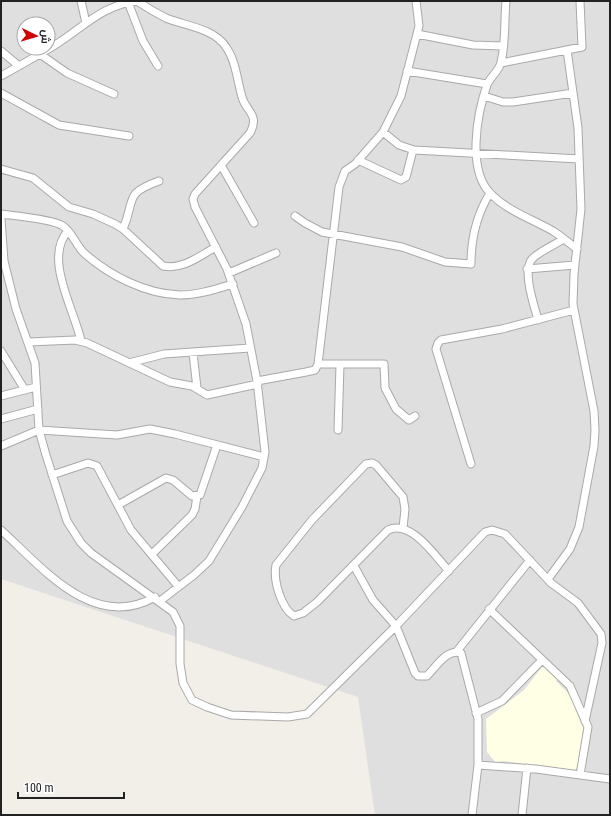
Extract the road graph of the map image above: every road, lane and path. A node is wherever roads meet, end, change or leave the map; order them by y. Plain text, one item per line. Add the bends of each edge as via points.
1 (81, 1) edge
2 (138, 1) edge
3 (416, 1) edge
4 (506, 1) edge
5 (580, 1) edge
6 (124, 2) edge
7 (86, 22) junction
8 (417, 34) junction
9 (56, 43) edge
10 (503, 46) junction
11 (568, 50) junction
12 (1, 51) edge
13 (36, 56) edge
14 (43, 56) edge
15 (501, 64) junction
16 (18, 66) junction
17 (158, 66) dead end
18 (407, 71) junction
19 (1, 76) edge
20 (487, 84) junction
21 (1, 92) edge
22 (573, 93) junction
23 (114, 94) dead end
24 (484, 96) junction
25 (383, 132) junction
26 (129, 136) dead end
27 (413, 150) junction
28 (475, 153) junction
29 (579, 159) junction
30 (358, 160) junction
31 (221, 165) junction
32 (1, 169) edge
33 (159, 181) dead end
34 (490, 193) junction
35 (1, 214) edge
36 (295, 216) dead end
37 (1, 220) edge
38 (1, 223) edge
39 (254, 223) dead end
40 (123, 229) junction
41 (68, 231) junction
42 (334, 235) junction
43 (564, 239) junction
44 (216, 247) junction
45 (577, 249) junction
46 (276, 253) dead end
47 (3, 261) edge
48 (575, 265) junction
49 (527, 269) junction
50 (229, 273) junction
51 (233, 284) junction
52 (574, 310) junction
53 (538, 320) junction
54 (81, 341) junction
55 (29, 342) junction
56 (250, 348) junction
57 (1, 351) edge
58 (193, 353) junction
59 (129, 363) junction
60 (318, 364) junction
61 (340, 365) junction
62 (258, 383) junction
63 (36, 387) junction
64 (197, 388) junction
65 (25, 390) junction
66 (1, 396) edge
67 (38, 409) junction
68 (415, 416) dead end
69 (1, 419) edge
70 (39, 430) junction
71 (338, 430) dead end
72 (217, 445) junction
73 (1, 446) edge
74 (264, 458) junction
75 (471, 464) dead end
76 (52, 476) junction
77 (196, 496) junction
78 (118, 505) junction
79 (403, 528) junction
80 (1, 530) edge
81 (152, 554) junction
82 (530, 560) junction
83 (354, 566) junction
84 (449, 570) junction
85 (548, 579) junction
86 (178, 586) junction
87 (157, 599) junction
88 (489, 609) junction
89 (396, 626) junction
90 (456, 652) junction
91 (542, 660) junction
92 (476, 713) junction
93 (585, 721) junction
94 (478, 765) junction
95 (527, 768) junction
96 (580, 775) junction
97 (610, 779) edge
98 (472, 815) edge
99 (522, 815) edge

1 - 7 street
2 - 6 street
2 - 31 street via 166,18 220,39 230,54 242,99 254,121 250,133
3 - 8 street
4 - 10 street
5 - 11 street via 582,48
6 - 7 street via 104,10
6 - 17 street
7 - 9 street
8 - 10 street via 473,45
8 - 18 street
10 - 15 street
11 - 15 street
11 - 22 street
12 - 16 street
13 - 16 street
14 - 23 street via 67,73
15 - 20 street
16 - 19 street
18 - 20 street
18 - 25 street via 401,96
20 - 24 street
21 - 26 street via 59,125
22 - 24 street via 513,102
22 - 29 street
24 - 28 street
25 - 27 street via 399,145
25 - 30 street
27 - 28 street
27 - 30 street via 406,177 401,180
28 - 29 street
28 - 34 street via 481,178
29 - 45 street via 581,209
30 - 42 street via 345,172 339,187
31 - 39 street
31 - 44 street via 193,199
32 - 40 street via 33,178 69,207 93,214
33 - 40 street via 135,193
34 - 42 street via 481,210 474,233 471,264 445,262 402,247
34 - 43 street via 506,206
35 - 41 street via 52,222
36 - 42 street via 314,229
37 - 38 street
38 - 47 street
40 - 44 street via 163,266 172,268 182,266
41 - 51 street via 75,243 95,261 132,283 179,295 198,294
41 - 54 street via 60,250 60,276
42 - 60 street
43 - 45 street
43 - 49 street via 534,257
44 - 50 street
45 - 48 street
46 - 50 street
47 - 55 street via 16,309
48 - 49 street
48 - 52 street
49 - 53 street
50 - 51 street
51 - 56 street via 246,324
52 - 53 street
52 - 85 street via 594,411 594,446 576,538
53 - 75 street via 445,339 438,343 436,350
54 - 55 street
54 - 59 street
55 - 63 street via 35,362
56 - 58 street
56 - 62 street
57 - 65 street
58 - 59 street via 164,354
58 - 64 street
59 - 64 street via 170,382
60 - 61 street
60 - 62 street via 314,370
61 - 68 street via 384,364 385,388 396,409 409,420
61 - 71 street
62 - 64 street via 207,395
62 - 74 street via 265,434
63 - 65 street
63 - 67 street
65 - 66 street
67 - 69 street
67 - 70 street
70 - 72 street via 117,435 150,429
70 - 73 street
70 - 76 street
72 - 74 street
72 - 77 street via 200,495
74 - 86 street via 262,468 222,542 209,561
76 - 78 street via 93,463
76 - 87 street via 67,521 81,542 107,565
77 - 78 street via 192,496 173,480 166,478
77 - 81 street via 192,515
78 - 81 street via 131,530
79 - 83 street via 394,526 388,530
79 - 83 street via 403,497 376,465 372,462 366,464 312,520 276,565 274,572 285,607 294,616 303,613
79 - 84 street via 418,537
80 - 87 street via 66,590 90,601 110,608 128,607
81 - 86 street
82 - 84 street via 505,534 492,530 485,532
82 - 85 street
82 - 88 street
83 - 89 street via 373,600
84 - 89 street
85 - 93 street via 578,603 601,634 602,643
86 - 87 street
87 - 89 street via 173,612 180,626 183,683 192,700 231,715 288,717 307,714
88 - 90 street
88 - 91 street
89 - 90 street via 418,676 427,676 447,654
90 - 92 street via 461,653 464,660
91 - 92 street via 502,701
91 - 93 street via 570,686
92 - 94 street
93 - 96 street via 588,728
94 - 95 street
94 - 98 street
95 - 96 street
95 - 99 street
96 - 97 street

